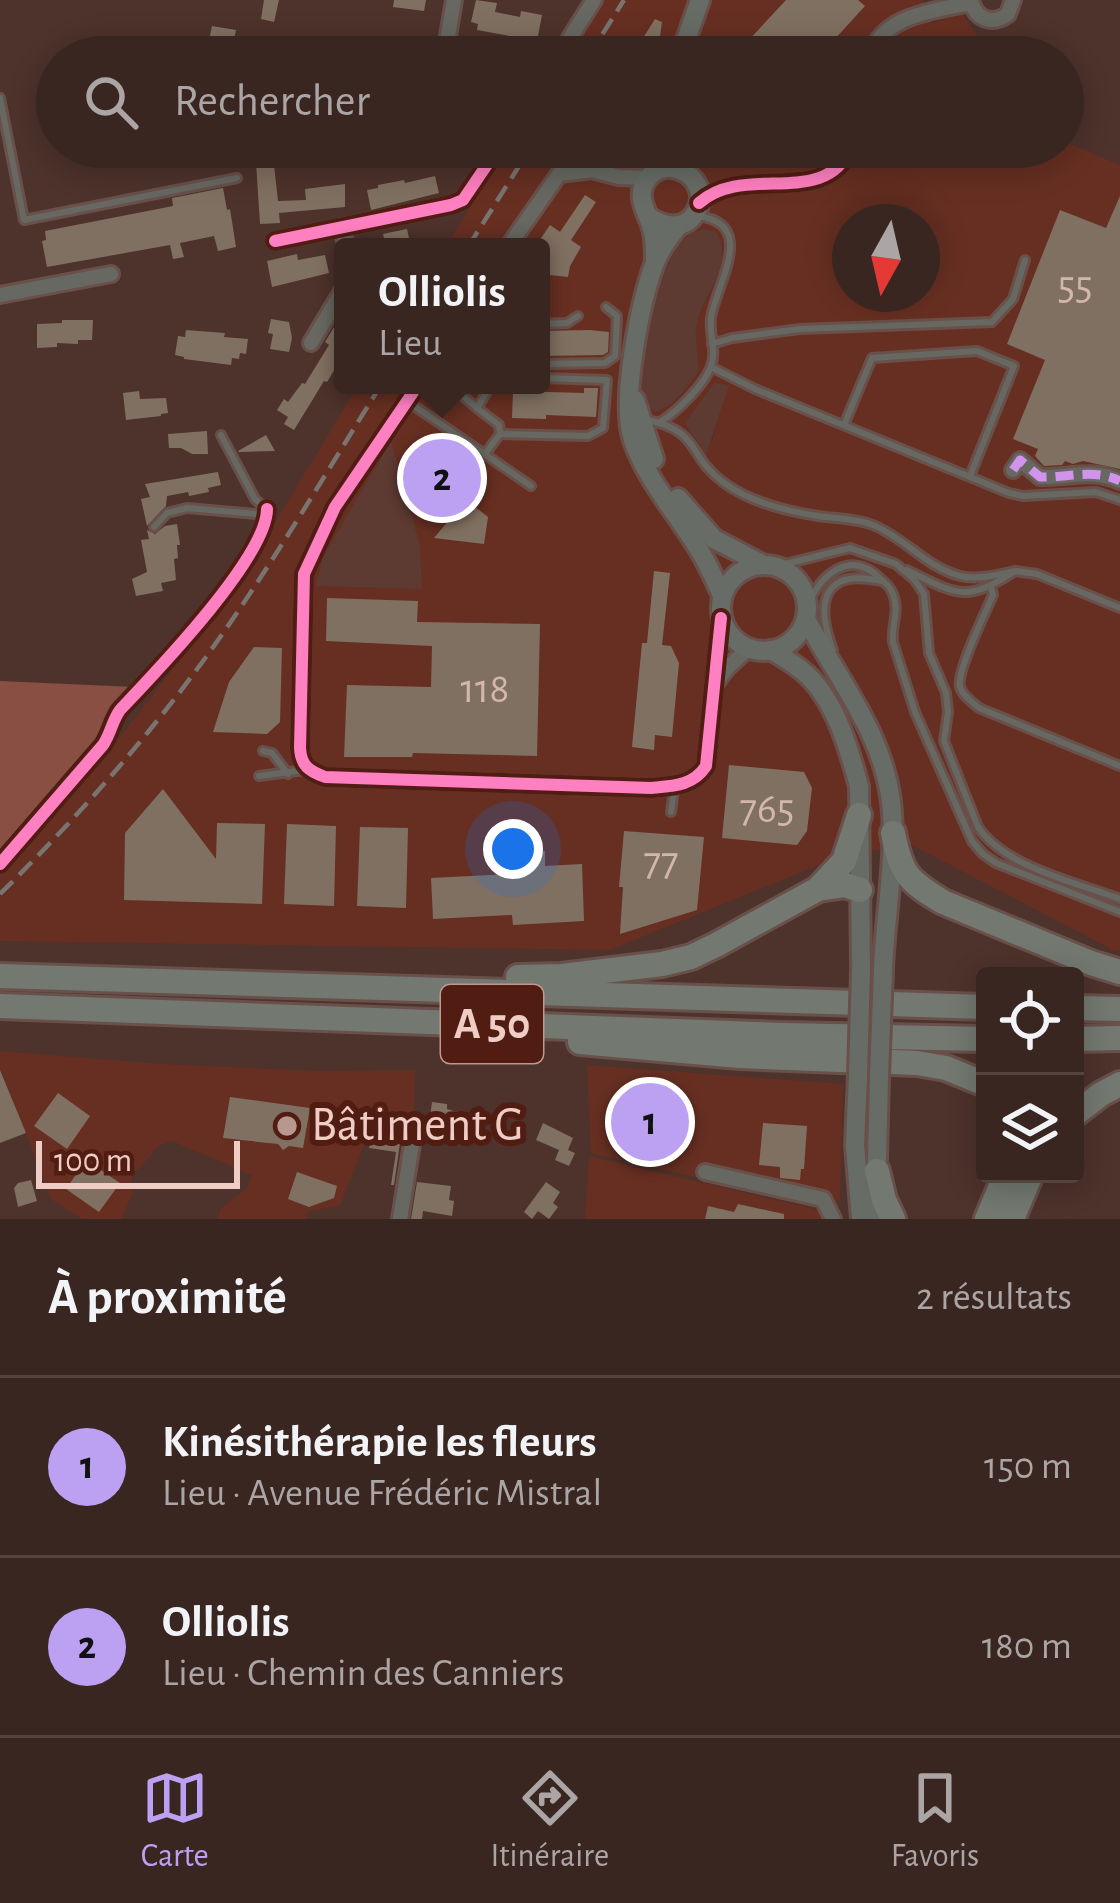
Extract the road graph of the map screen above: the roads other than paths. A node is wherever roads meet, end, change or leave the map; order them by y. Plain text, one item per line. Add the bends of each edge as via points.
1 (454, 0) edge
2 (594, 0) edge
3 (700, 0) edge
4 (1013, 0) edge
5 (971, 2) edge
6 (448, 36) edge
7 (571, 36) edge
8 (687, 36) edge
9 (880, 36) edge
10 (0, 98) edge
11 (485, 168) edge
12 (564, 168) edge
13 (582, 168) edge
14 (655, 168) edge
15 (682, 168) edge
16 (836, 168) edge
17 (652, 174) junction
18 (687, 175) junction
19 (619, 177) junction
20 (237, 178) dead end
21 (725, 187) junction
22 (645, 208) junction
23 (690, 215) junction
24 (341, 227) junction
25 (344, 238) edge
26 (514, 238) edge
27 (275, 242) dead end
28 (655, 260) junction
29 (1025, 260) dead end
30 (111, 274) dead end
31 (0, 295) edge
32 (334, 305) edge
33 (606, 307) dead end
34 (578, 316) dead end
35 (550, 324) edge
36 (311, 343) dead end
37 (712, 344) junction
38 (550, 364) edge
39 (711, 367) junction
40 (550, 379) edge
41 (631, 385) junction
42 (412, 394) edge
43 (460, 394) edge
44 (486, 394) edge
45 (407, 401) junction
46 (477, 408) junction
47 (650, 420) junction
48 (844, 424) junction
49 (500, 434) junction
50 (221, 435) dead end
51 (484, 454) junction
52 (1013, 470) dead end
53 (970, 476) junction
54 (1120, 481) edge
55 (531, 485) dead end
56 (1120, 500) edge
57 (267, 509) junction
58 (154, 526) dead end
59 (770, 565) junction
60 (897, 565) junction
61 (1015, 572) junction
62 (881, 580) junction
63 (991, 587) junction
64 (722, 595) junction
65 (1120, 608) edge
66 (806, 613) junction
67 (722, 618) junction
68 (749, 648) junction
69 (771, 650) junction
70 (840, 676) junction
71 (715, 684) junction
72 (263, 752) dead end
73 (1120, 766) edge
74 (309, 770) junction
75 (288, 774) junction
76 (259, 776) dead end
77 (674, 786) junction
78 (671, 812) dead end
79 (859, 814) junction
80 (893, 833) junction
81 (0, 864) edge
82 (818, 889) junction
83 (860, 890) junction
84 (1120, 898) edge
85 (1120, 912) edge
86 (885, 918) junction
87 (1120, 972) edge
88 (0, 976) edge
89 (231, 983) junction
90 (0, 1006) edge
91 (976, 1007) edge
92 (1084, 1008) edge
93 (1120, 1009) edge
94 (364, 1019) junction
95 (1120, 1038) edge
96 (976, 1039) edge
97 (1084, 1039) edge
98 (976, 1080) edge
99 (1120, 1084) edge
100 (1084, 1107) edge
101 (414, 1131) dead end
102 (877, 1171) junction
103 (705, 1172) dead end
104 (1002, 1183) edge
105 (1013, 1183) edge
106 (1027, 1183) edge
107 (400, 1219) edge
108 (833, 1219) edge
109 (861, 1219) edge
110 (878, 1219) edge
111 (893, 1219) edge
112 (986, 1219) edge
113 (999, 1219) edge
114 (1012, 1219) edge

1 - 6 street
2 - 7 street
3 - 8 main road
4 - 5 street via 995,20
5 - 9 street
10 - 20 lane via 24,220
11 - 24 street via 451,205
12 - 26 street
13 - 19 street
14 - 17 main road
15 - 18 main road
16 - 21 street via 815,181
17 - 18 main road via 664,168
17 - 19 street
17 - 22 main road via 641,192
18 - 21 street
18 - 23 main road via 698,187
19 - 22 street
21 - 23 street
22 - 23 main road via 662,225
22 - 28 main road
23 - 28 main road
23 - 37 lane via 724,227 731,249 712,310
24 - 25 street
24 - 27 street
28 - 41 main road
29 - 37 lane via 1012,299 992,322 800,329
30 - 31 street
32 - 36 street
33 - 38 lane via 617,316 615,356
34 - 35 lane
37 - 39 lane
39 - 47 lane via 675,411
39 - 48 lane
40 - 49 lane via 607,380 603,428 588,436
41 - 47 main road
41 - 64 main road via 633,440
42 - 45 street
43 - 46 lane
44 - 46 lane
45 - 51 lane
45 - 74 street via 334,507 304,574 300,760
46 - 49 lane
47 - 59 main road via 648,443 699,525
47 - 61 lane via 685,434 705,465 746,496 873,525 955,575
48 - 53 lane
48 - 53 lane via 872,358 977,351 996,358 1014,366
49 - 51 lane
50 - 57 lane
51 - 55 lane
52 - 54 street via 1020,460 1040,477 1082,473
53 - 56 lane via 1023,496 1096,493
57 - 58 lane via 187,508
57 - 81 street via 250,555 210,609
59 - 60 lane via 850,548
59 - 64 main road via 733,577
59 - 66 main road via 798,582
60 - 63 lane via 955,592
60 - 84 lane via 924,594 929,652 946,693 944,741 986,839 1007,856
61 - 63 lane
61 - 65 lane
62 - 66 lane via 863,567 842,567 824,576
62 - 70 lane via 849,577 826,598 823,618
62 - 85 lane via 897,610 893,642 915,712 972,841 996,862
63 - 73 lane via 962,693 979,708
64 - 67 main road
66 - 69 main road via 796,636
66 - 70 main road
67 - 68 main road
67 - 71 street
68 - 69 main road
68 - 71 street
69 - 79 main road via 808,676 832,711 859,786
70 - 80 main road via 881,760
71 - 77 street via 706,766
72 - 75 lane
74 - 75 lane
74 - 77 street via 325,777
75 - 76 lane
77 - 78 lane
79 - 82 highway via 844,861
79 - 83 main road
80 - 86 main road
80 - 87 highway via 903,872 932,895
82 - 83 highway
82 - 89 highway via 716,945 662,964 562,976
83 - 86 main road
83 - 109 main road, bridge
86 - 102 main road, bridge
88 - 89 highway, A 50
89 - 91 highway, A 50
90 - 94 highway, A 50
92 - 93 highway
94 - 96 highway, A 50
94 - 98 highway via 466,1037 917,1063
95 - 97 highway
99 - 100 highway
101 - 107 street
102 - 110 main road
102 - 111 highway
103 - 108 street via 823,1199
104 - 112 highway
105 - 113 highway
106 - 114 highway

